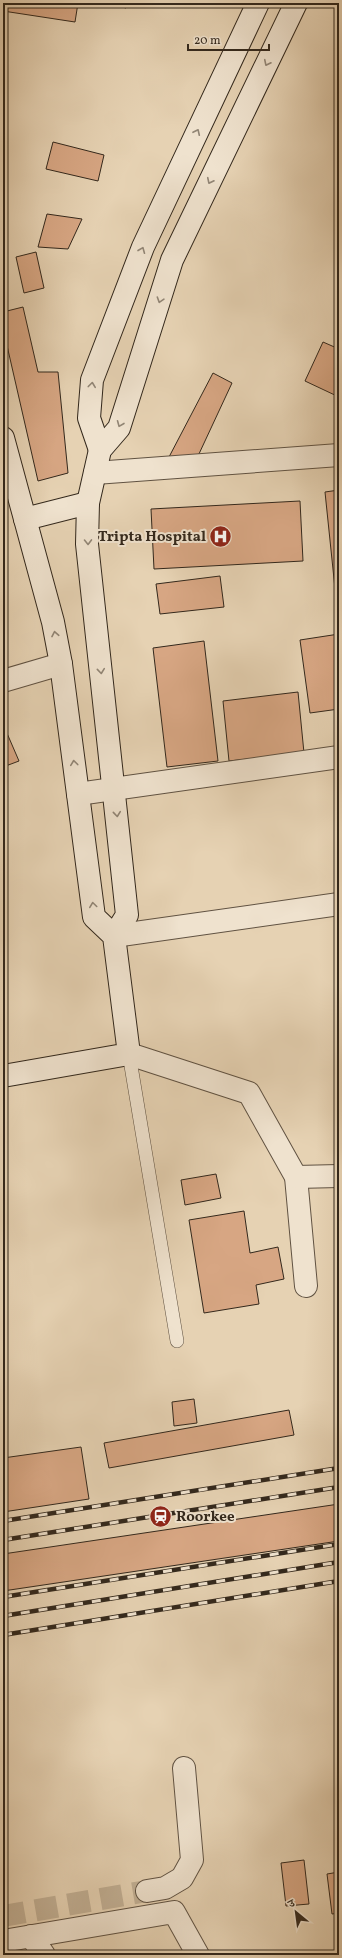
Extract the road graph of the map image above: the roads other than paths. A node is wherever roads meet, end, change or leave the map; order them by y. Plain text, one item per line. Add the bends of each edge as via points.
1 (258, 3) edge
2 (296, 3) edge
3 (3, 438) edge
4 (100, 450) junction
5 (339, 455) edge
6 (95, 473) junction
7 (88, 503) junction
8 (25, 519) junction
9 (61, 664) junction
10 (3, 681) edge
11 (339, 757) edge
12 (114, 789) junction
13 (78, 794) junction
14 (339, 904) edge
15 (114, 936) junction
16 (129, 1054) junction
17 (3, 1076) edge
18 (339, 1176) edge
19 (296, 1177) junction
20 (306, 1286) dead end
21 (177, 1342) dead end
22 (184, 1768) dead end
23 (174, 1912) junction
24 (31, 1936) junction
25 (3, 1940) edge
26 (44, 1955) edge
27 (198, 1955) edge

4 -> 1 main road via 89,418 92,380 143,247
2 -> 4 main road via 172,260 119,428
3 - 8 main road
4 - 6 main road
5 - 6 main road
6 - 7 main road
7 - 8 main road
7 -> 12 main road via 87,544
9 -> 8 main road via 53,622
9 - 10 main road
13 -> 9 main road
11 - 12 main road
12 - 13 main road
12 -> 15 main road via 128,915
15 -> 13 main road via 94,917
14 - 15 main road
15 - 16 main road
16 - 17 main road
16 - 19 main road via 250,1093
16 - 21 lane
18 - 19 main road
19 - 20 main road
22 - 23 main road via 192,1860 182,1878 156,1889
23 - 24 main road
23 - 27 main road
24 - 25 main road
24 - 26 main road

